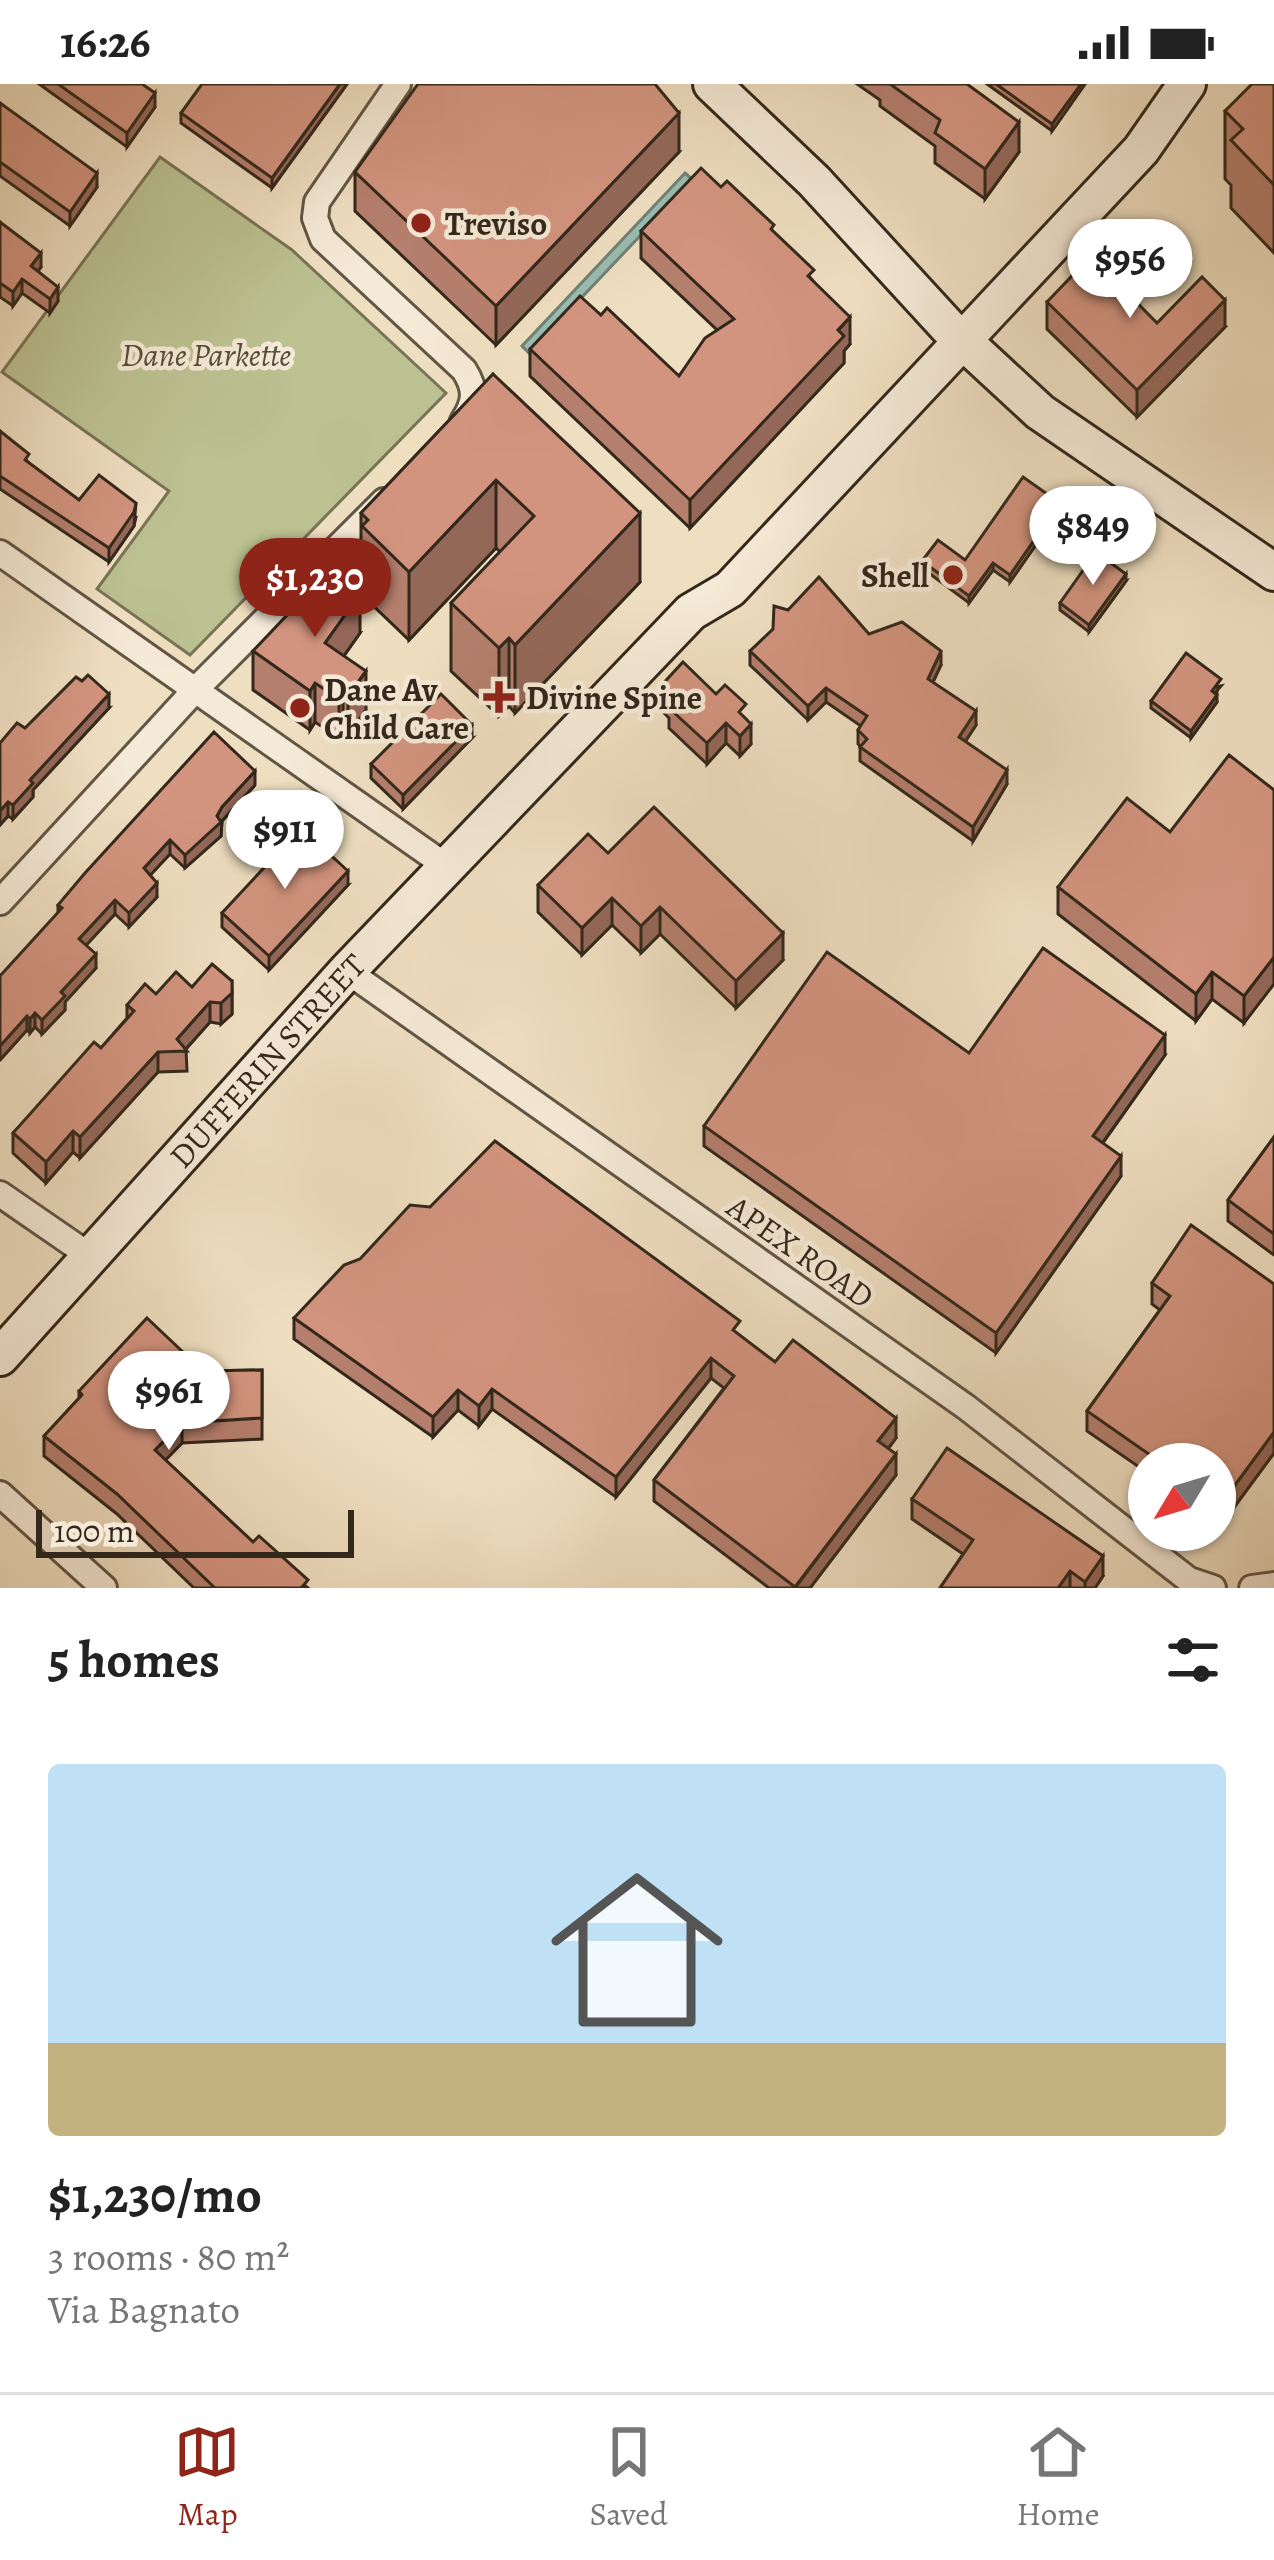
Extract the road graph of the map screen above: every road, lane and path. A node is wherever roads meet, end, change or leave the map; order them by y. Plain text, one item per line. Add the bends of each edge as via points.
1 (398, 84) edge
2 (712, 84) edge
3 (1185, 87) edge
4 (962, 327) junction
5 (445, 440) edge
6 (397, 488) edge
7 (0, 554) edge
8 (1274, 572) edge
9 (196, 689) junction
10 (446, 866) junction
11 (0, 902) edge
12 (346, 971) junction
13 (0, 1194) edge
14 (90, 1256) junction
15 (0, 1357) edge
16 (0, 1495) edge
17 (1274, 1586) edge
18 (104, 1588) edge
19 (1213, 1588) edge
20 (1252, 1588) edge

1 - 5 street via 321,195 315,218 323,239 471,381 474,402
2 - 4 main road via 858,228 887,239
3 - 4 main road, DUFFERIN STREET via 1128,135
4 - 8 main road via 1045,416
4 - 10 main road, DUFFERIN STREET via 730,589 691,612
6 - 9 street
7 - 9 street
9 - 10 street
9 - 11 street
10 - 12 main road, DUFFERIN STREET
12 - 14 main road, DUFFERIN STREET
12 - 19 street, APEX ROAD via 966,1407 1189,1580
13 - 14 street
14 - 15 main road, DUFFERIN STREET
16 - 18 street
17 - 20 street

